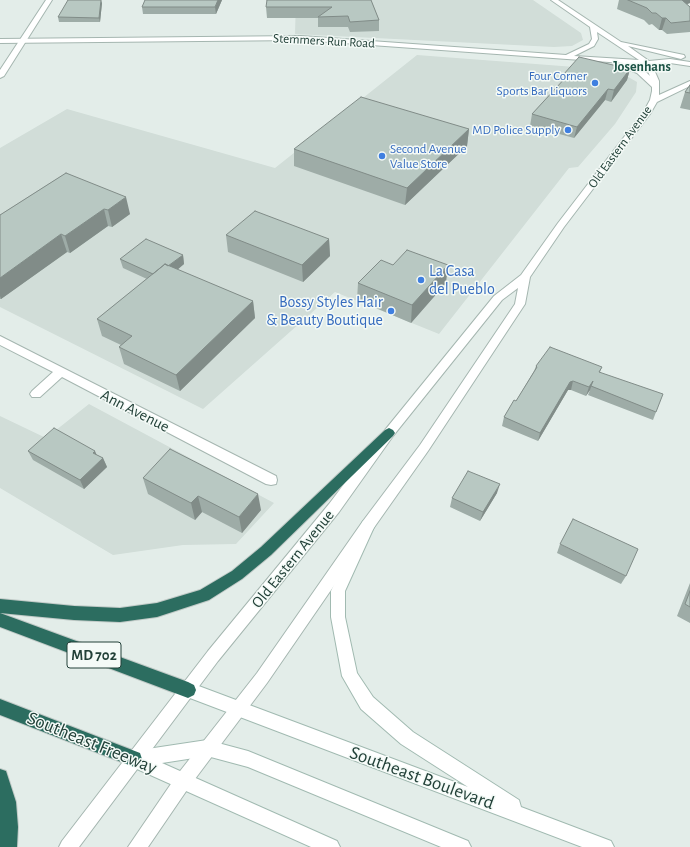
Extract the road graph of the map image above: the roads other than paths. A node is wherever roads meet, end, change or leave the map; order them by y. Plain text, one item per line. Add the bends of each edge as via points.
1 (49, 0) edge
2 (554, 0) edge
3 (593, 26) junction
4 (0, 40) edge
5 (23, 41) junction
6 (615, 41) junction
7 (560, 57) junction
8 (690, 59) edge
9 (609, 60) junction
10 (648, 63) junction
11 (690, 64) edge
12 (673, 70) dead end
13 (0, 76) edge
14 (690, 83) edge
15 (656, 86) junction
16 (654, 100) junction
17 (525, 278) junction
18 (0, 340) edge
19 (60, 372) junction
20 (36, 394) dead end
21 (389, 433) junction
22 (271, 480) dead end
23 (368, 525) junction
24 (0, 606) edge
25 (0, 620) edge
26 (188, 690) junction
27 (0, 707) edge
28 (238, 709) junction
29 (207, 748) junction
30 (134, 759) junction
31 (0, 777) edge
32 (183, 781) junction
33 (534, 820) junction
34 (8, 847) edge
35 (68, 847) edge
36 (137, 847) edge
37 (331, 847) edge
38 (462, 847) edge
39 (605, 847) edge

1 - 5 street
2 - 3 street
3 - 6 street
3 - 7 street via 595,39 592,45
4 - 5 street, Stemmers Run Road
5 - 7 street, Stemmers Run Road via 301,38
5 - 13 street
6 - 8 street
6 - 10 street
7 - 9 street, Stemmers Run Road
9 - 10 street, Stemmers Run Road
9 - 15 street via 640,71
10 - 11 street
10 - 12 street
10 - 15 street, Old Eastern Avenue
14 - 16 street
15 - 16 street, Old Eastern Avenue
16 - 17 street, Old Eastern Avenue
17 - 21 street, Old Eastern Avenue via 498,298
17 - 23 street, Old Eastern Avenue via 520,304 424,448
18 - 19 street, Ann Avenue
19 - 20 street
19 - 22 street, Ann Avenue
21 - 24 highway via 266,551 236,575 204,595 157,610 120,615
21 - 26 street, Old Eastern Avenue via 334,508
23 - 28 street, Old Eastern Avenue
23 - 33 street via 338,591 338,617 350,676 367,703 407,738
25 - 26 highway, MD 702
26 - 28 street, MD 702
26 - 30 street, Old Eastern Avenue
27 - 30 highway, Southeast Freeway
28 - 29 street, Old Eastern Avenue
28 - 33 street, Southeast Boulevard / MD 702
29 - 30 street
29 - 32 street, Old Eastern Avenue
29 - 38 street via 248,759
30 - 32 street, Southeast Freeway
30 - 35 street, Old Eastern Avenue
31 - 34 highway via 7,802
32 - 36 street, Old Eastern Avenue
32 - 37 street
33 - 39 street, Southeast Boulevard / MD 702

